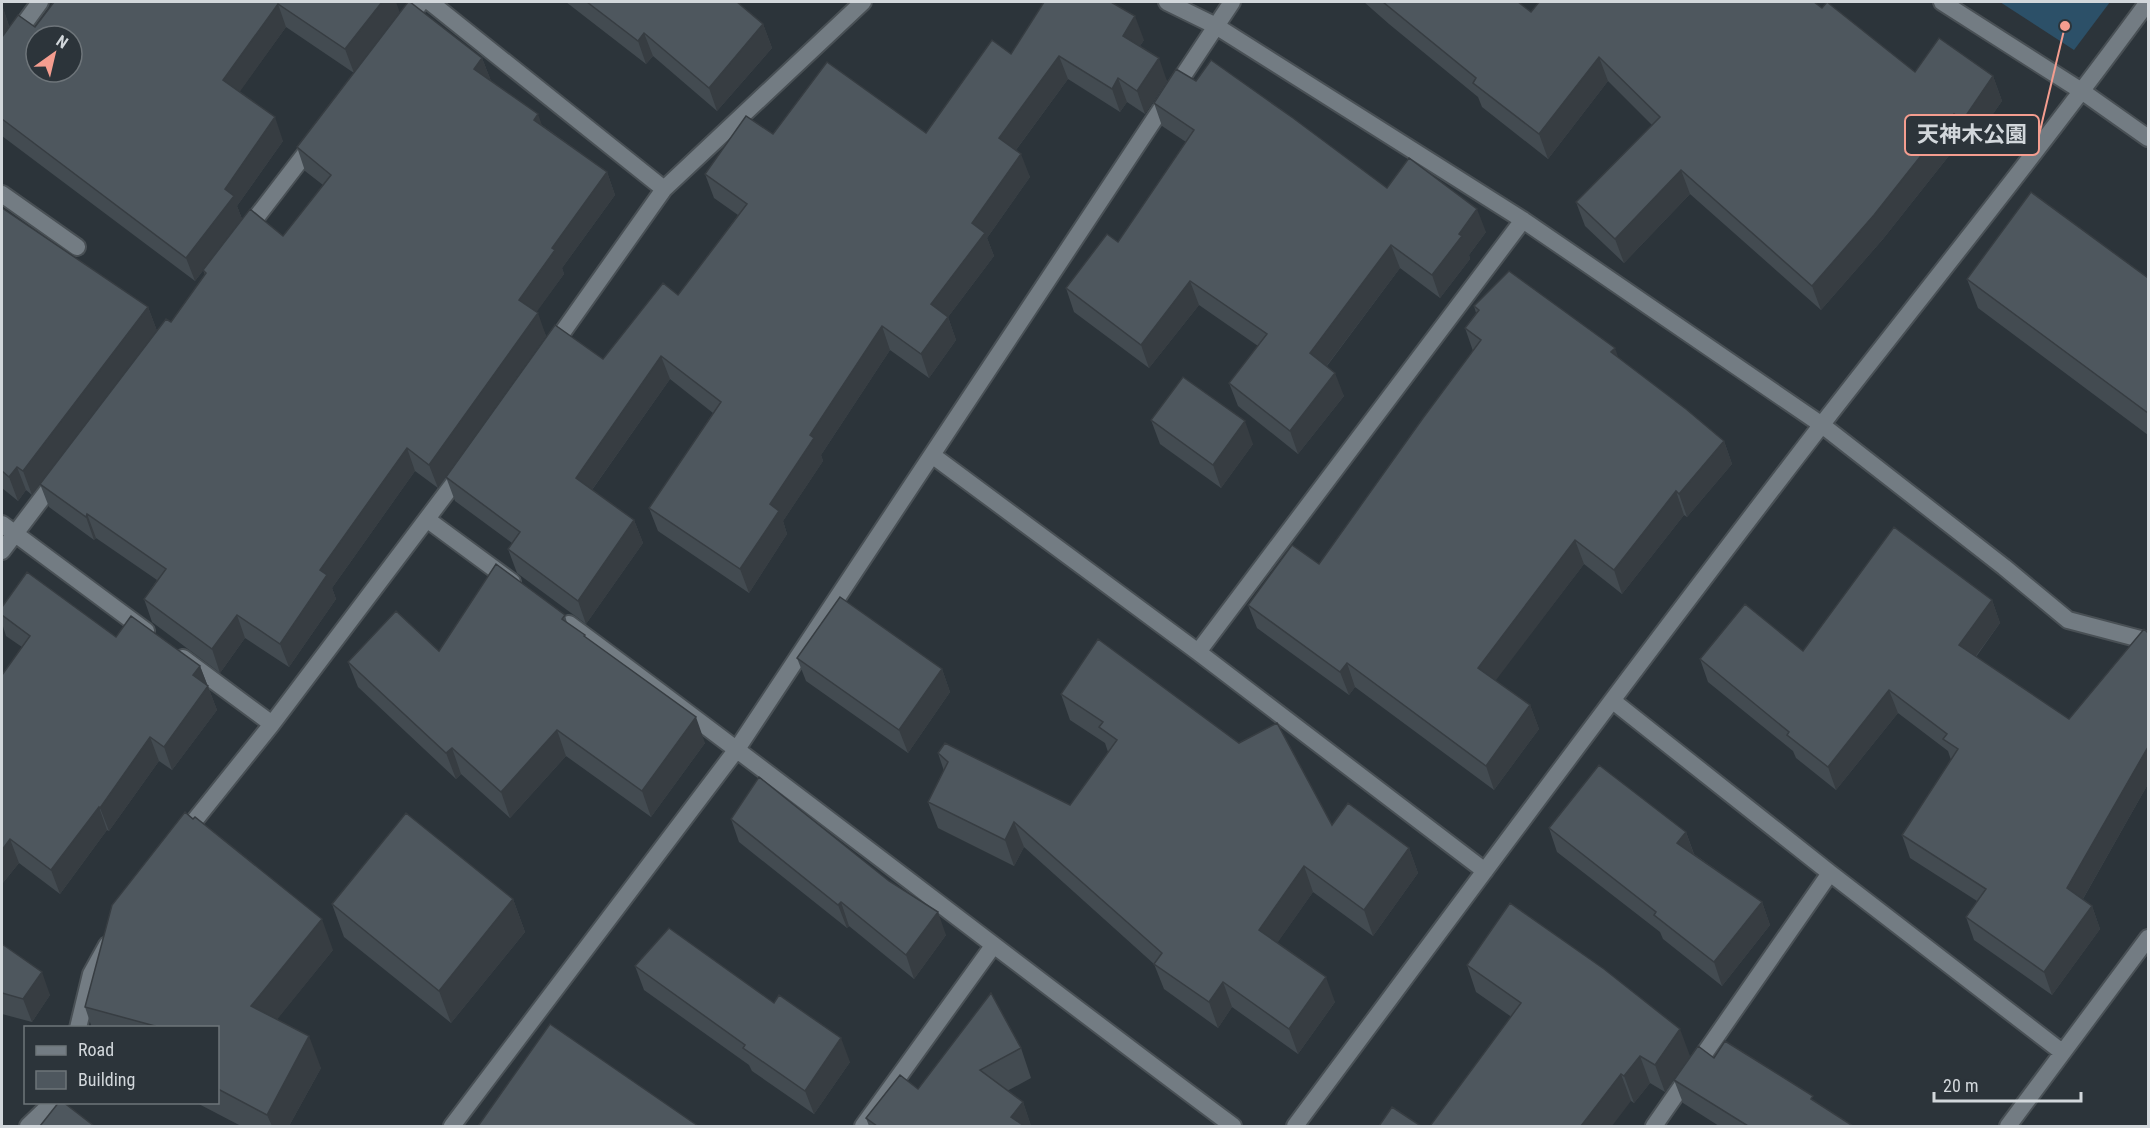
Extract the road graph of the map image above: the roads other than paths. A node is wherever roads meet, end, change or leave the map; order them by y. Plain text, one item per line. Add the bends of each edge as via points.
1 (40, 2) edge
2 (421, 2) edge
3 (430, 2) edge
4 (863, 2) edge
5 (1167, 2) edge
6 (1232, 2) edge
7 (1942, 2) edge
8 (2148, 2) edge
9 (1216, 26) junction
10 (392, 39) edge
11 (2, 54) edge
12 (2083, 92) junction
13 (327, 125) edge
14 (2148, 138) edge
15 (664, 189) junction
16 (2, 194) edge
17 (1523, 220) junction
18 (77, 247) dead end
19 (232, 249) edge
20 (539, 364) edge
21 (1822, 425) junction
22 (932, 455) junction
23 (470, 461) edge
24 (65, 467) edge
25 (428, 520) junction
26 (8, 529) edge
27 (2, 552) edge
28 (522, 589) edge
29 (559, 617) edge
30 (2148, 641) edge
31 (1198, 652) junction
32 (1613, 701) junction
33 (272, 724) junction
34 (737, 749) junction
35 (172, 849) edge
36 (1485, 871) junction
37 (1830, 873) junction
38 (114, 934) edge
39 (2148, 938) edge
40 (993, 946) junction
41 (78, 1026) edge
42 (2062, 1052) junction
43 (51, 1104) edge
44 (28, 1126) edge
45 (452, 1126) edge
46 (863, 1126) edge
47 (1233, 1126) edge
48 (1295, 1126) edge
49 (1654, 1126) edge
50 (2008, 1126) edge

1 - 11 street
2 - 10 street
3 - 15 street
4 - 15 street
5 - 9 street
6 - 9 street
7 - 12 street
8 - 12 street
9 - 17 street
9 - 22 street
12 - 14 street
12 - 21 street
13 - 19 street
15 - 20 street
16 - 18 street
17 - 21 street
17 - 31 street
21 - 30 street via 2068,620
21 - 32 street
22 - 31 street
22 - 34 street
23 - 25 street
24 - 26 street
25 - 28 street
25 - 33 street
26 - 27 street
26 - 33 street
29 - 34 street
31 - 36 street
32 - 36 street
32 - 37 street
33 - 35 street
34 - 40 street
34 - 45 street
36 - 48 street
37 - 42 street
37 - 49 street
38 - 41 street via 91,974
39 - 42 street
40 - 46 street
40 - 47 street
42 - 50 street
43 - 44 street

